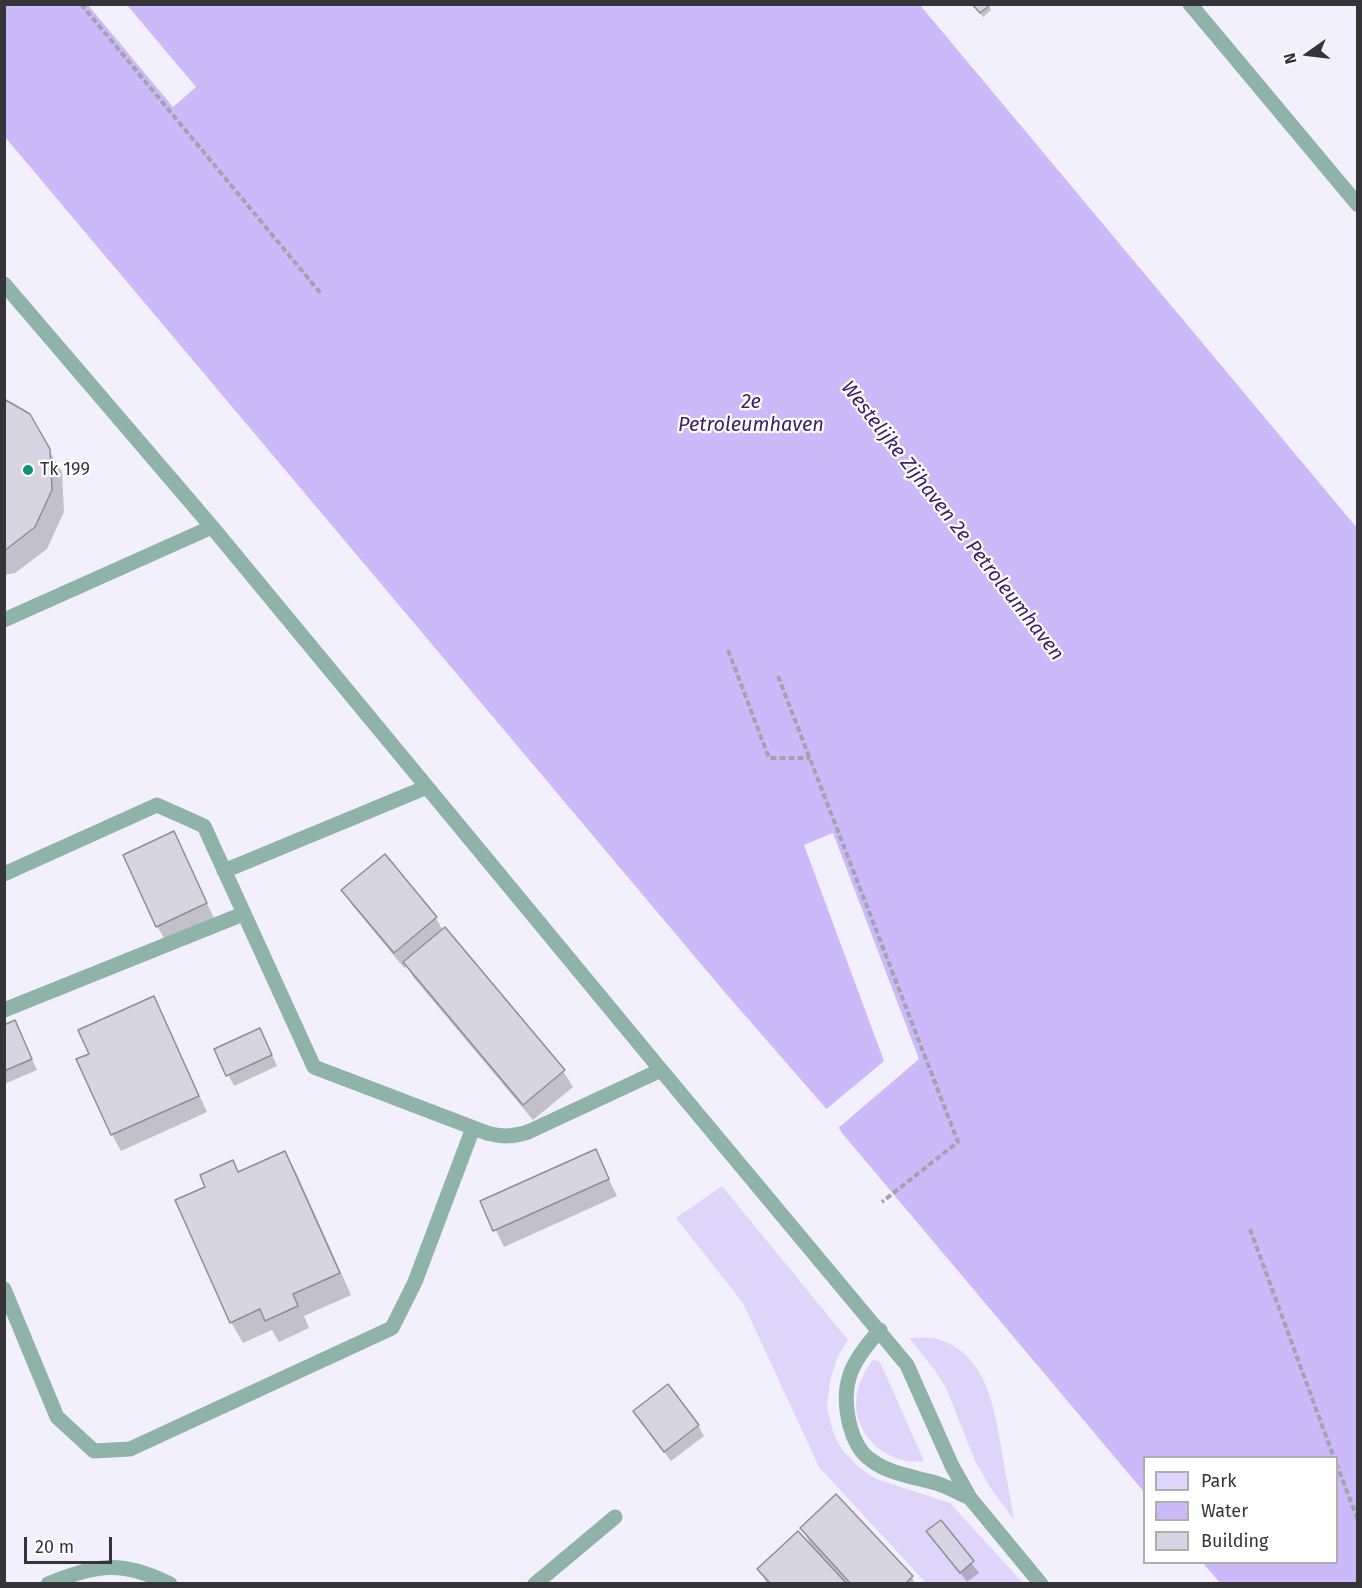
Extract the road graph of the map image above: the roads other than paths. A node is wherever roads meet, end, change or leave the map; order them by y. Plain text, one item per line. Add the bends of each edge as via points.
1 (1190, 4) edge
2 (1358, 205) edge
3 (4, 284) edge
4 (212, 527) junction
5 (4, 620) edge
6 (427, 787) junction
7 (224, 871) junction
8 (4, 874) edge
9 (243, 915) junction
10 (4, 1010) edge
11 (661, 1070) junction
12 (473, 1128) junction
13 (4, 1289) edge
14 (880, 1330) junction
15 (970, 1498) junction
16 (615, 1517) dead end
17 (166, 1582) edge
18 (48, 1584) edge
19 (535, 1584) edge
20 (1041, 1584) edge

1 - 2 lane
3 - 4 lane
4 - 5 lane
4 - 6 lane
6 - 7 lane
6 - 11 lane
7 - 8 lane via 204,825 157,805
7 - 9 lane
9 - 10 lane
9 - 12 lane via 314,1067
11 - 12 lane via 514,1136 502,1137
11 - 14 lane
12 - 13 lane via 415,1282 392,1329 130,1449 94,1451 57,1417
14 - 15 lane via 908,1365
14 - 15 lane via 860,1353 848,1378 845,1406 853,1437 869,1460 886,1469 940,1484
15 - 20 lane
16 - 19 lane
17 - 18 lane via 131,1569 105,1566 82,1570

